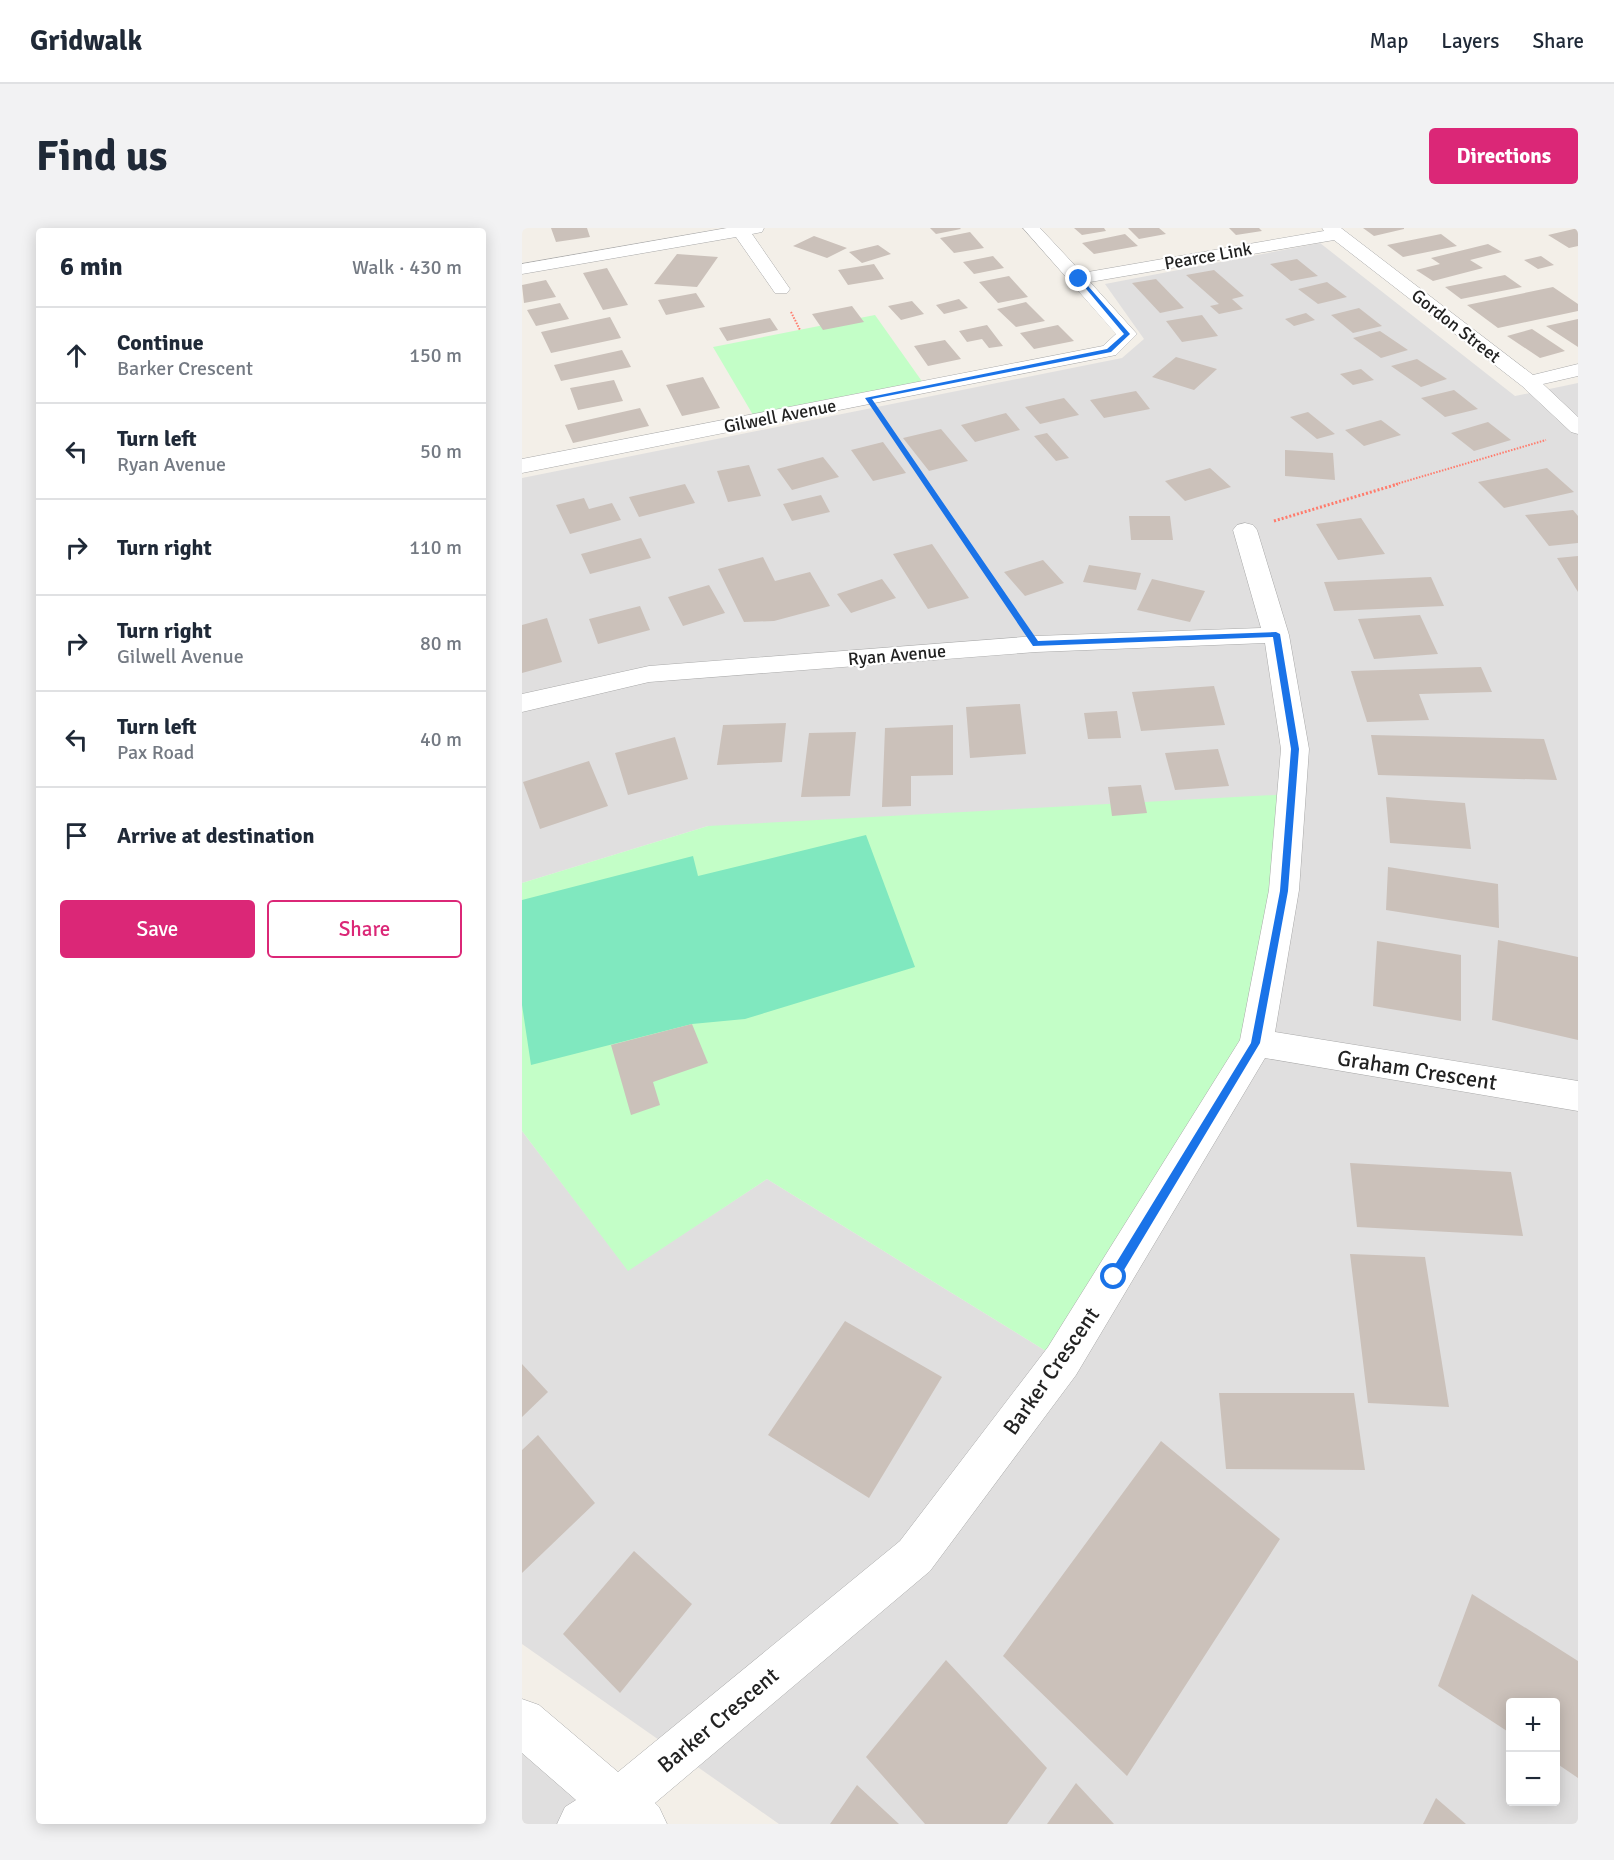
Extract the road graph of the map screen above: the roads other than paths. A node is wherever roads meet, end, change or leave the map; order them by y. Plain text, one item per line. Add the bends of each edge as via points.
1 (1031, 228) edge
2 (748, 229) edge
3 (1334, 231) edge
4 (522, 269) edge
5 (1079, 279) junction
6 (781, 289) dead end
7 (1578, 370) edge
8 (1529, 382) junction
9 (1578, 428) edge
10 (522, 466) edge
11 (1245, 530) road end
12 (1276, 634) junction
13 (522, 704) edge
14 (1256, 1043) junction
15 (1578, 1096) edge
16 (522, 1722) edge
17 (614, 1817) edge

1 - 5 street
2 - 4 street
2 - 6 street
3 - 5 street, Pearce Link
3 - 8 street, Gordon Street
5 - 10 street, Gilwell Avenue via 1127,334 1109,351
7 - 8 street
8 - 9 street, Gordon Street
11 - 12 street, Barker Crescent
12 - 13 street, Ryan Avenue via 1036,644 650,674
12 - 14 street, Barker Crescent via 1295,749 1284,891
14 - 15 street, Graham Crescent
14 - 17 street, Barker Crescent via 1062,1362 915,1556
16 - 17 street

